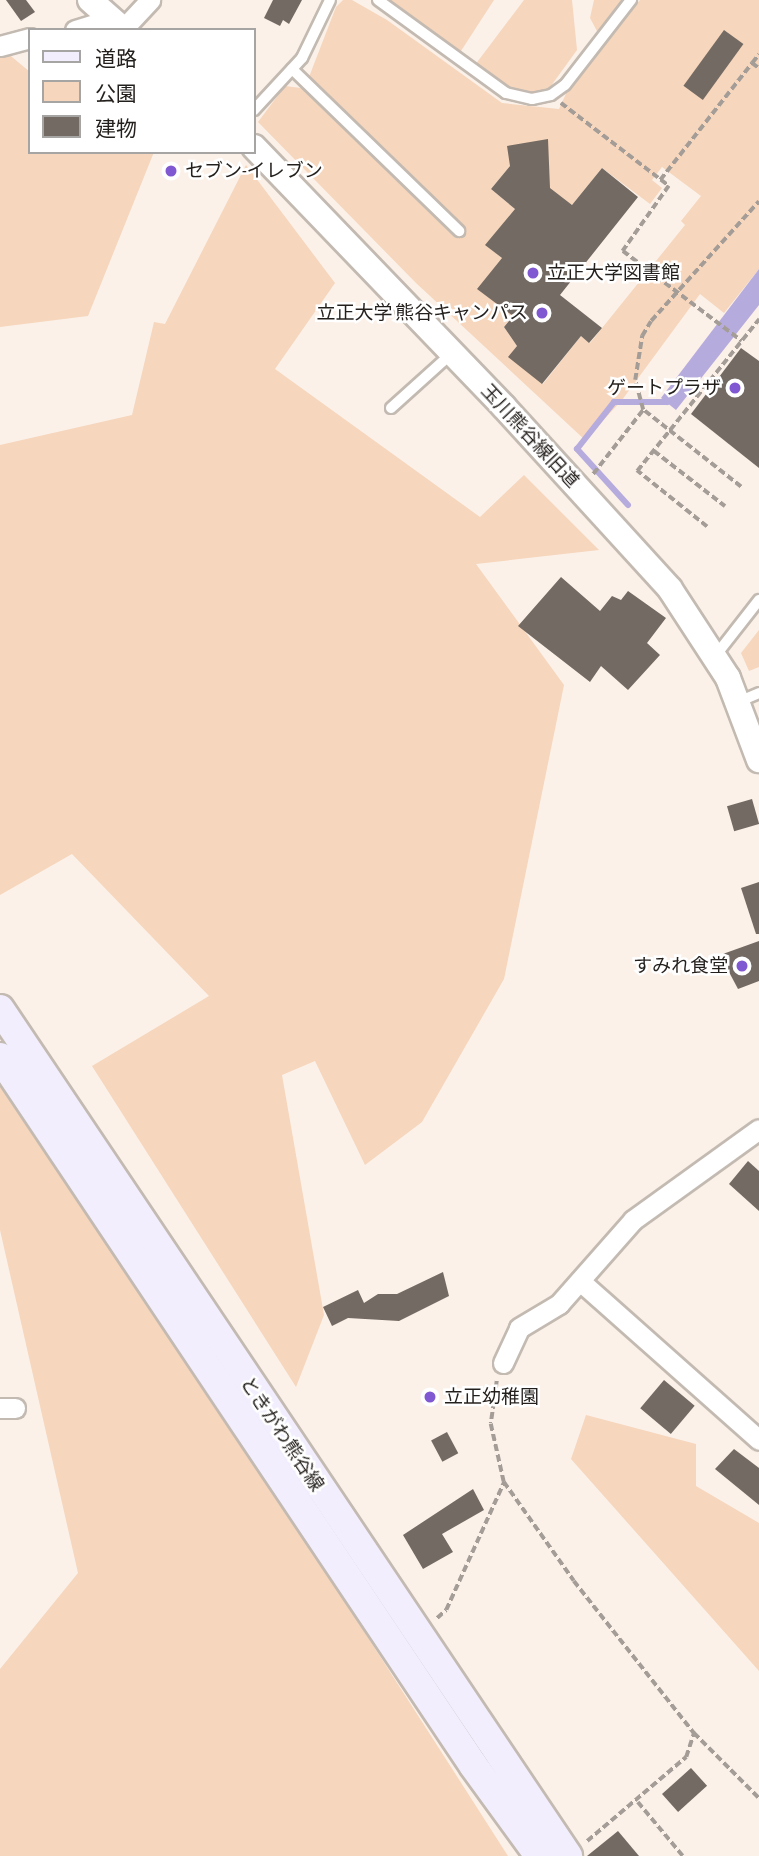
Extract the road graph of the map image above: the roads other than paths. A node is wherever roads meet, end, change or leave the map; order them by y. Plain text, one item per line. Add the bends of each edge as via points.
1 (90, 0) edge
2 (150, 0) edge
3 (330, 0) edge
4 (378, 0) edge
5 (631, 0) edge
6 (120, 26) edge
7 (98, 28) edge
8 (28, 39) edge
9 (0, 46) edge
10 (292, 69) junction
11 (256, 108) edge
12 (256, 149) edge
13 (458, 231) dead end
14 (452, 353) junction
15 (391, 408) dead end
16 (759, 600) edge
17 (715, 655) junction
18 (748, 698) edge
19 (759, 760) edge
20 (0, 1009) edge
21 (0, 1057) edge
22 (759, 1129) edge
23 (580, 1281) junction
24 (503, 1363) road end
25 (759, 1440) edge
26 (539, 1856) edge
27 (568, 1856) edge

1 - 6 street
2 - 6 street
3 - 10 lane
4 - 5 lane via 517,99 551,95 565,85
6 - 7 street
8 - 9 street
10 - 11 lane
10 - 13 lane
12 - 14 street, 玉川熊谷線旧道
14 - 15 lane
14 - 17 street, 玉川熊谷線旧道 via 640,555
16 - 17 lane
17 - 18 street, 玉川熊谷線旧道
18 - 19 street, 玉川熊谷線旧道
20 - 27 main road, ときがわ熊谷線
21 - 26 main road, ときがわ熊谷線 via 472,1765
22 - 23 street via 633,1220
23 - 24 street via 559,1304 519,1328
23 - 25 street

